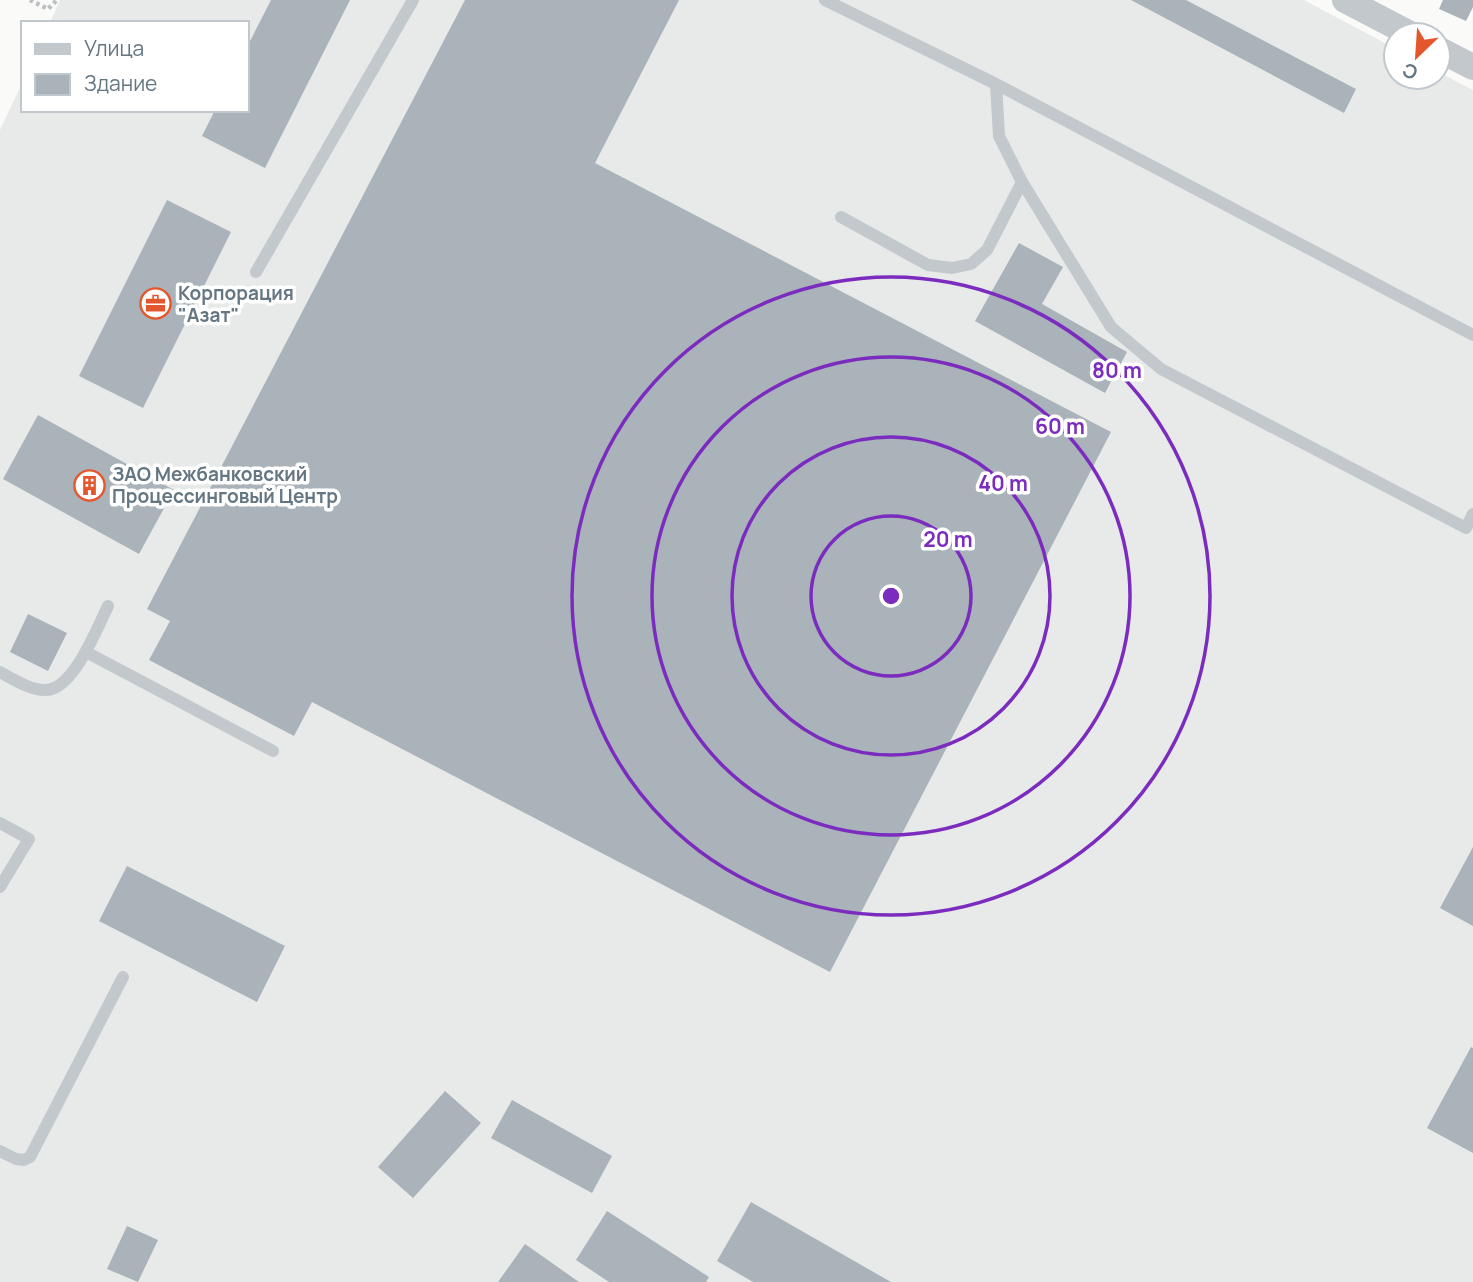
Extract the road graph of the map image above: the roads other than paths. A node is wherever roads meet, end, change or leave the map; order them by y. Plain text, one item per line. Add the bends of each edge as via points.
1 (413, 0) edge
2 (825, 0) edge
3 (1345, 0) edge
4 (1385, 21) edge
5 (1452, 56) edge
6 (1473, 67) edge
7 (996, 84) junction
8 (1022, 183) junction
9 (841, 217) dead end
10 (256, 272) dead end
11 (1473, 335) edge
12 (1473, 514) edge
13 (108, 606) dead end
14 (86, 652) junction
15 (0, 672) edge
16 (273, 751) dead end
17 (0, 823) edge
18 (0, 887) edge
19 (123, 977) dead end
20 (0, 1151) edge

1 - 10 lane
2 - 7 lane
3 - 4 street
5 - 6 street
7 - 8 lane via 999,136
7 - 11 lane
8 - 9 lane via 987,250 971,264 952,268 928,265
8 - 12 lane via 1111,327 1161,369 1466,528
13 - 14 lane
14 - 15 lane via 66,681 47,691
14 - 16 lane
17 - 18 lane via 29,839
19 - 20 lane via 30,1157 16,1159

